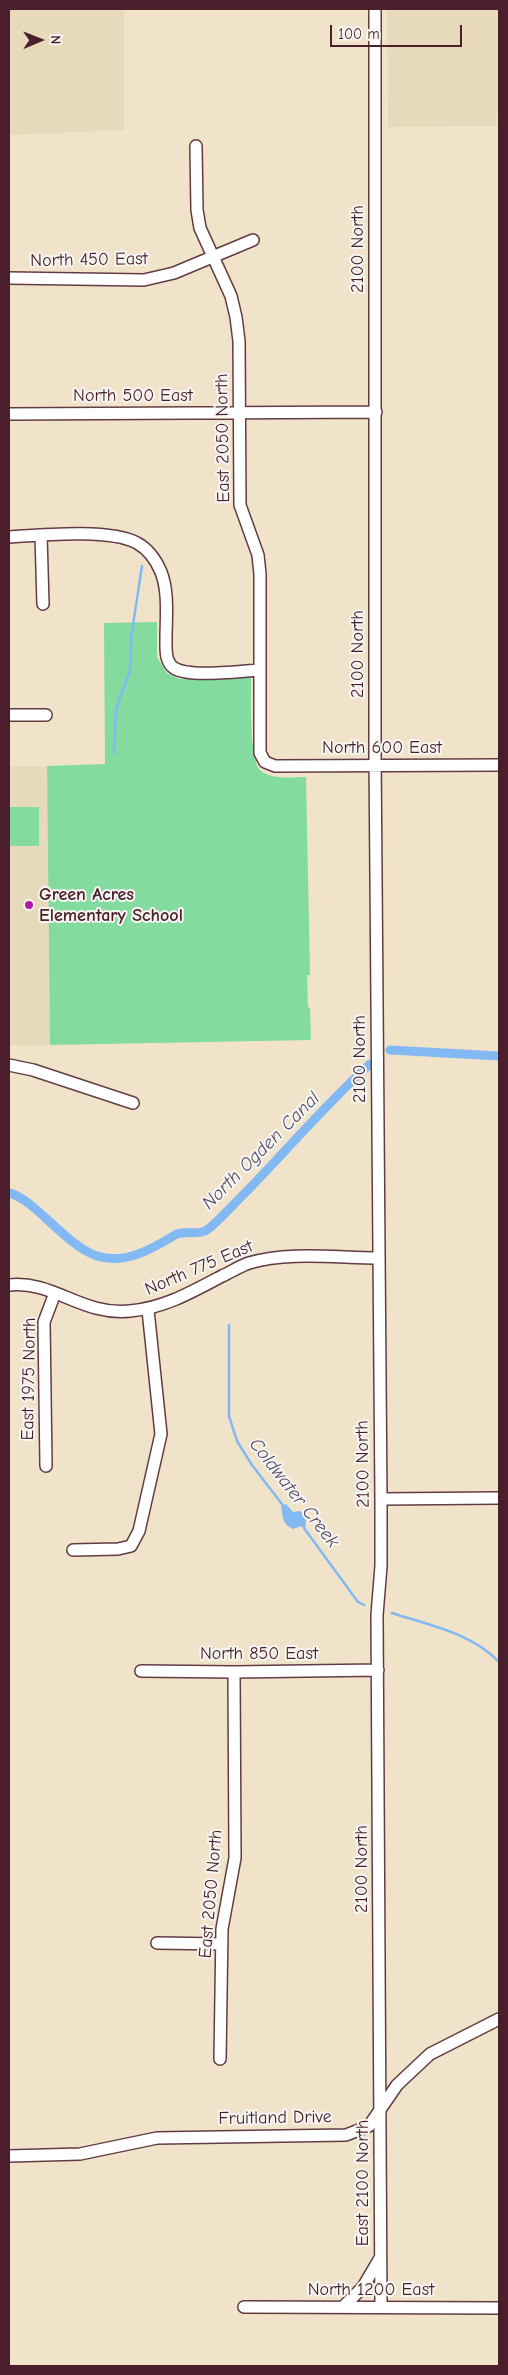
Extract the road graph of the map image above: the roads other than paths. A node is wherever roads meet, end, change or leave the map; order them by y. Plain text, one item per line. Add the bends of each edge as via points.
1 (375, 9) edge
2 (196, 146) dead end
3 (253, 240) dead end
4 (214, 256) junction
5 (9, 278) edge
6 (376, 412) junction
7 (238, 413) junction
8 (9, 414) edge
9 (41, 535) junction
10 (9, 537) edge
11 (43, 604) dead end
12 (260, 670) junction
13 (9, 715) edge
14 (46, 715) dead end
15 (265, 762) joint
16 (375, 766) junction
17 (499, 766) edge
18 (9, 1066) edge
19 (133, 1104) dead end
20 (379, 1258) junction
21 (9, 1285) edge
22 (55, 1293) junction
23 (148, 1310) junction
24 (46, 1466) dead end
25 (499, 1498) edge
26 (381, 1499) junction
27 (73, 1550) dead end
28 (378, 1670) junction
29 (141, 1671) dead end
30 (234, 1672) junction
31 (157, 1943) dead end
32 (222, 1944) junction
33 (499, 2018) edge
34 (220, 2059) dead end
35 (381, 2109) junction
36 (9, 2156) edge
37 (381, 2257) junction
38 (244, 2307) dead end
39 (343, 2307) junction
40 (381, 2307) junction
41 (499, 2308) edge

1 - 6 street, 2100 North
2 - 4 street, East 2050 North via 197,210 200,228
3 - 4 street, North 450 East
4 - 5 street, North 450 East via 174,273 144,280
4 - 7 street, East 2050 North via 236,317
6 - 7 street, North 500 East
6 - 16 street, 2100 North
7 - 8 street, North 500 East
7 - 12 street, East 2050 North via 240,505 258,555 260,574
9 - 10 street
9 - 11 street
9 - 12 street via 114,535 136,543 153,556 161,573 165,594 166,655 171,666 183,672
12 - 15 street, East 2050 North via 260,753
13 - 14 street
15 - 16 street, North 600 East via 276,766
16 - 17 street, North 600 East
16 - 20 street, 2100 North
18 - 19 street via 33,1070
20 - 23 street, North 775 East via 266,1259 247,1264 172,1302
20 - 26 street, 2100 North
21 - 22 street, North 775 East via 25,1283
22 - 23 street, North 775 East via 94,1309
22 - 24 street, East 1975 North via 44,1322
23 - 27 street via 161,1434 139,1532 131,1546 125,1548
25 - 26 street
26 - 28 street, 2100 North
28 - 30 street, North 850 East
28 - 35 street, 2100 North
29 - 30 street, North 850 East
30 - 32 street, East 2050 North via 235,1858
31 - 32 street
32 - 34 street, East 2050 North
33 - 35 street, Fruitland Drive via 430,2054 397,2085
35 - 36 street, Fruitland Drive via 369,2126 346,2135 157,2138 80,2154
35 - 37 street, East 2100 North
37 - 39 street, East 2100 North via 363,2287
37 - 40 street, East 2100 North
38 - 39 street, North 1200 East
39 - 40 street, North 1200 East
40 - 41 street, North 1200 East

